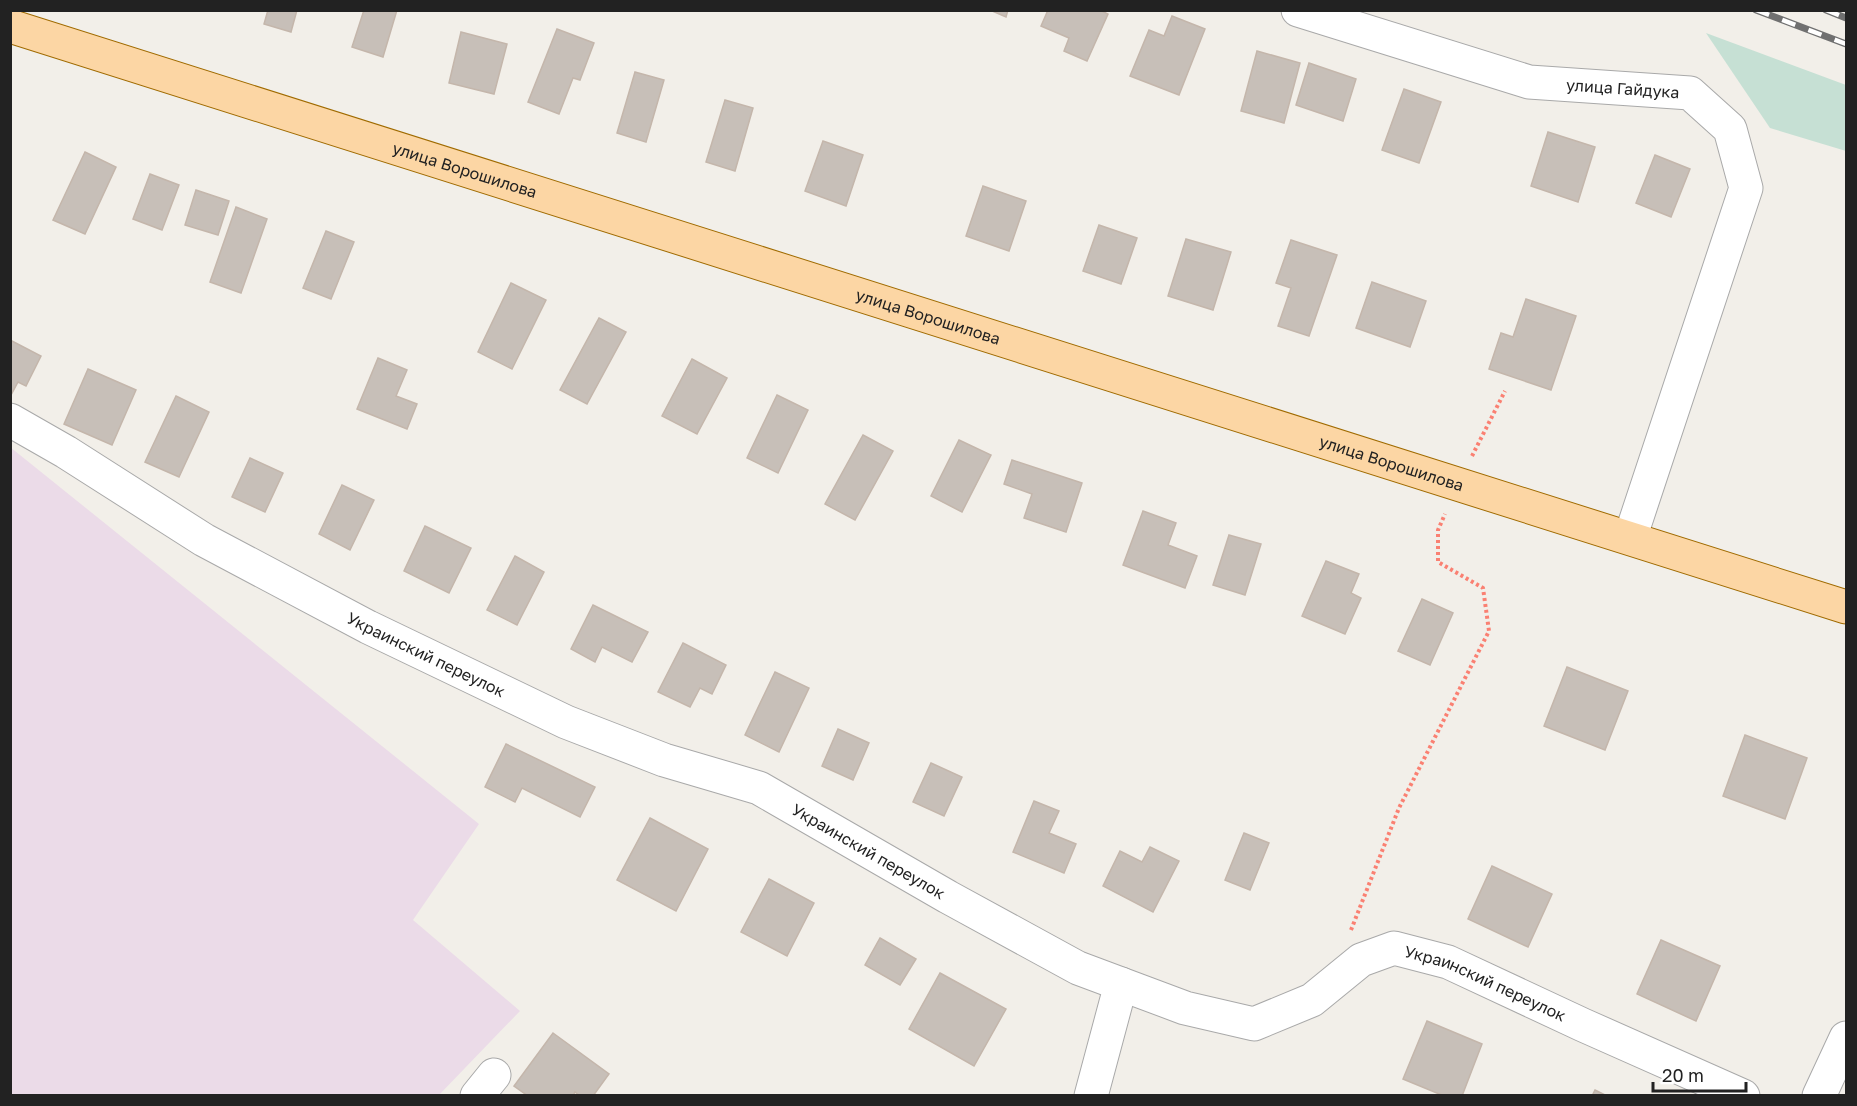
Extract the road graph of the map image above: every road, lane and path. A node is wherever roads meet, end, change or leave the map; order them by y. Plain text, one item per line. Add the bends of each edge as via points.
1 (1298, 10) edge
2 (10, 26) edge
3 (1504, 391) dead end
4 (10, 420) edge
5 (1458, 484) junction
6 (1630, 538) junction
7 (1846, 607) edge
8 (1121, 984) junction
9 (1331, 984) junction
10 (1846, 1038) edge
11 (1092, 1095) edge
12 (1743, 1095) edge
13 (1819, 1095) edge

1 - 6 street, улица Гайдука via 1529,82 1690,93 1730,129 1746,188
2 - 5 main road, улица Ворошилова
3 - 5 path
4 - 8 street, Украинский переулок via 204,540 368,627 566,722 664,760 759,788 1068,962
5 - 6 main road, улица Ворошилова
5 - 9 path via 1438,530 1438,562 1483,588 1489,631 1399,808
6 - 7 main road, улица Ворошилова
8 - 9 street, Украинский переулок via 1185,1008 1254,1024 1312,1000
8 - 11 street
9 - 12 street, Украинский переулок via 1361,960 1394,948 1448,962
10 - 13 street

